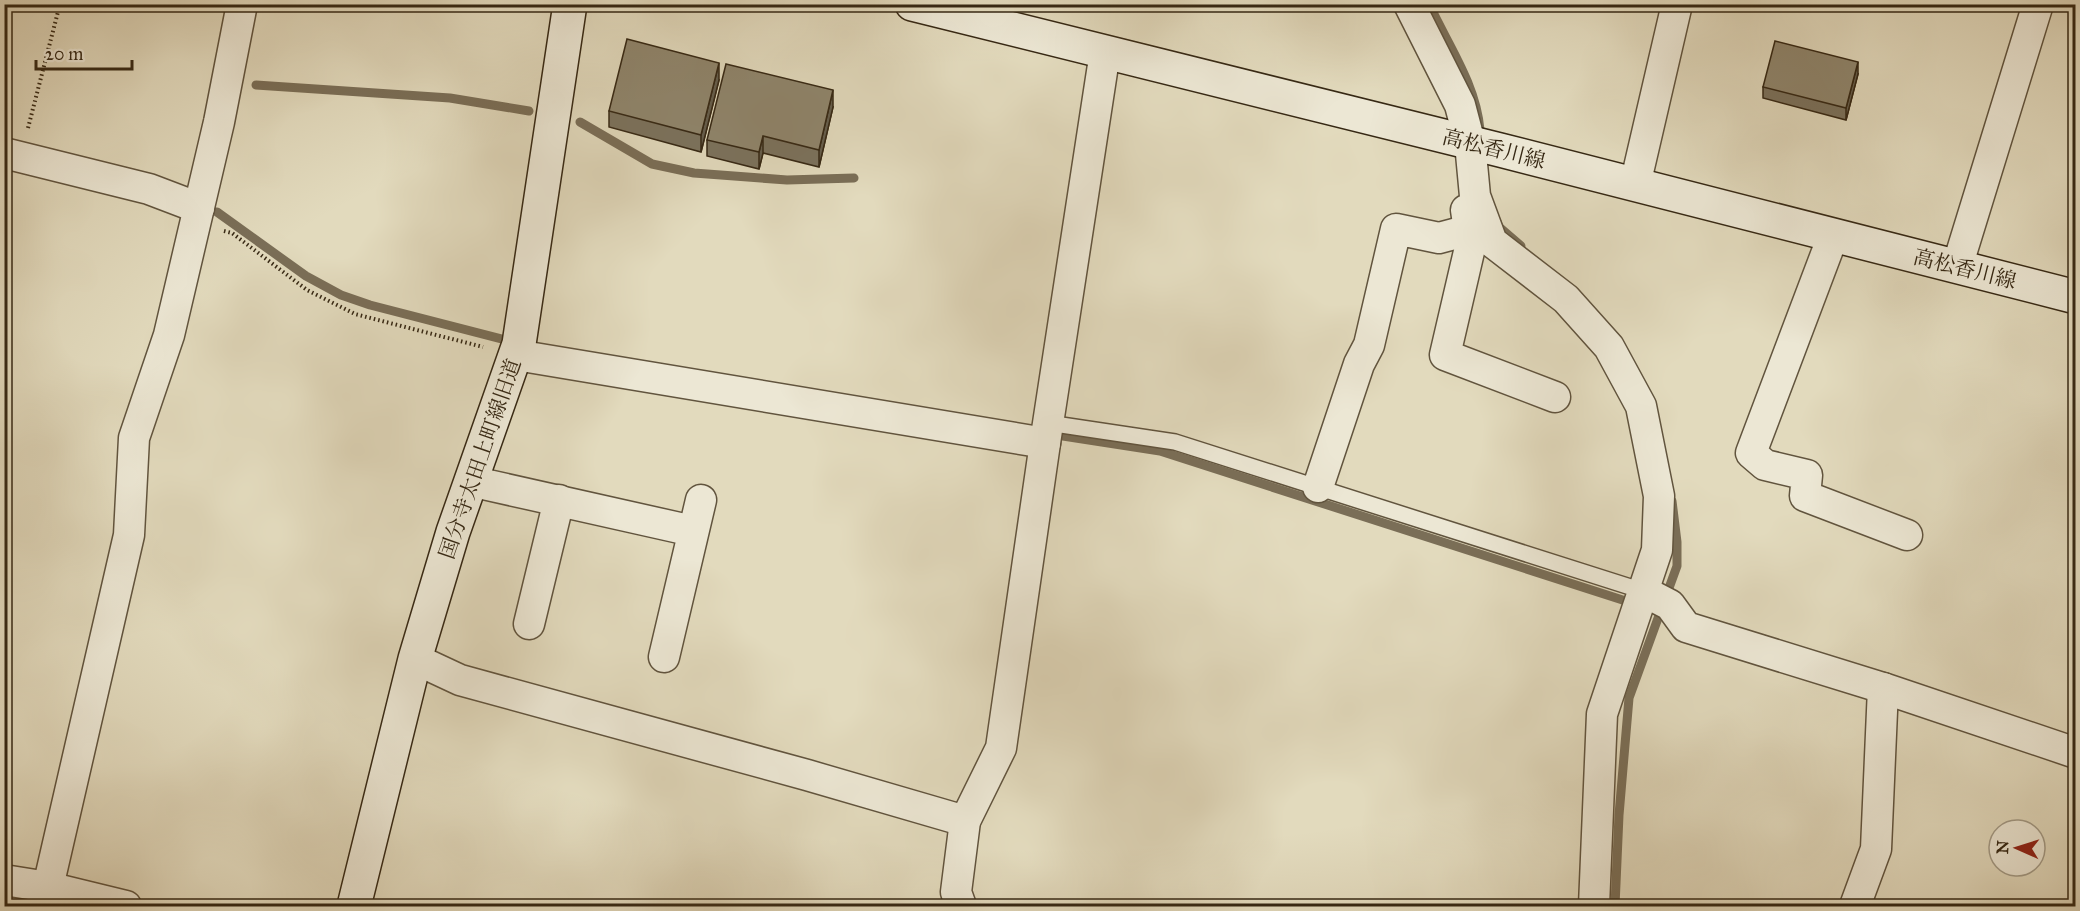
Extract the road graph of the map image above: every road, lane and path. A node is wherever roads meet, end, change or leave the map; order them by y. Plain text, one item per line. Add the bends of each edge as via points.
1 (60, 4) edge
2 (242, 4) edge
3 (570, 4) edge
4 (912, 4) edge
5 (1409, 4) edge
6 (1677, 4) edge
7 (2038, 4) edge
8 (944, 8) edge
9 (1105, 52) junction
10 (27, 134) dead end
11 (1475, 144) junction
12 (4, 153) edge
13 (1635, 185) junction
14 (197, 216) junction
15 (1469, 230) junction
16 (1833, 236) junction
17 (1957, 267) junction
18 (2076, 297) edge
19 (518, 346) junction
20 (1555, 397) dead end
21 (1046, 433) junction
22 (470, 481) junction
23 (1318, 488) junction
24 (559, 500) junction
25 (701, 500) dead end
26 (693, 531) junction
27 (1907, 535) dead end
28 (1649, 601) junction
29 (529, 624) dead end
30 (664, 657) dead end
31 (415, 659) junction
32 (1883, 688) junction
33 (2076, 753) edge
34 (965, 821) junction
35 (4, 880) edge
36 (48, 887) junction
37 (126, 906) edge
38 (354, 906) edge
39 (961, 906) edge
40 (1594, 906) edge
41 (1854, 906) edge

1 - 10 path
2 - 14 street
3 - 19 main road, 国分寺太田上町線旧道
4 - 8 main road, 高松香川線
5 - 11 street via 1460,105
6 - 13 street
7 - 17 street
8 - 9 main road, 高松香川線
9 - 11 main road, 高松香川線
9 - 21 street
11 - 13 main road, 高松香川線
11 - 15 street
11 - 28 street via 1475,196 1492,242 1566,299 1609,347 1641,406 1659,496 1657,550
12 - 14 street via 149,189
13 - 16 main road, 高松香川線
14 - 19 path via 232,233 306,290 355,314
14 - 36 street via 169,335 134,438 129,536
15 - 20 street via 1471,243 1444,355
15 - 23 street via 1438,238 1395,229 1369,345 1359,364
16 - 17 main road, 高松香川線
16 - 27 street via 1751,453 1765,465 1807,475 1805,496
17 - 18 main road, 高松香川線
19 - 21 street
19 - 22 main road, 国分寺太田上町線旧道
21 - 23 lane via 1175,442
21 - 34 street via 1001,748
22 - 24 street
22 - 31 main road, 国分寺太田上町線旧道
23 - 28 lane
24 - 26 street
24 - 29 street
25 - 26 street
26 - 30 street
28 - 32 street via 1686,627
28 - 40 street via 1602,714
31 - 34 street via 460,680
31 - 38 main road, 国分寺太田上町線旧道
32 - 33 street
32 - 41 street via 1876,849
34 - 39 street via 956,891
35 - 36 street
36 - 37 street

